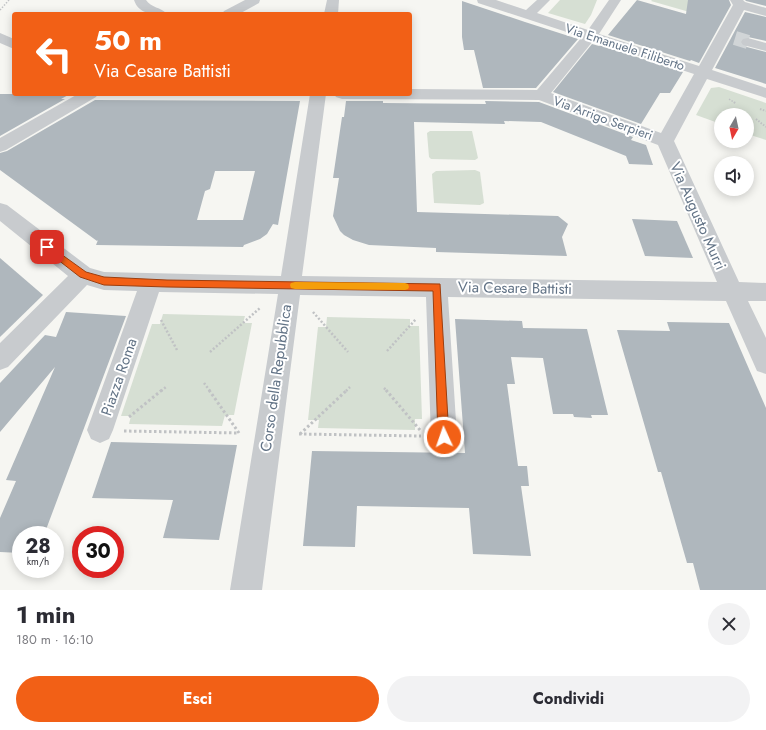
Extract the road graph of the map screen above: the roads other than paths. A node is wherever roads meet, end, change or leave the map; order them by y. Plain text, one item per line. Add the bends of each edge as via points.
1 (254, 0) edge
2 (483, 0) edge
3 (544, 0) edge
4 (615, 0) edge
5 (738, 2) edge
6 (139, 9) edge
7 (155, 12) edge
8 (233, 12) edge
9 (766, 12) edge
10 (528, 16) junction
11 (590, 36) junction
12 (0, 37) edge
13 (736, 38) junction
14 (12, 43) edge
15 (766, 47) edge
16 (702, 72) junction
17 (766, 93) edge
18 (412, 94) edge
19 (541, 95) junction
20 (87, 96) edge
21 (318, 96) edge
22 (665, 141) junction
23 (0, 146) edge
24 (0, 210) edge
25 (83, 275) junction
26 (151, 283) junction
27 (290, 285) junction
28 (437, 287) junction
29 (732, 291) junction
30 (766, 292) edge
31 (0, 359) edge
32 (766, 363) edge
33 (107, 431) road end
34 (435, 437) road end
35 (246, 590) edge

1 - 8 street
2 - 10 street, Via Emanuele Filiberto
3 - 10 street
4 - 11 street
5 - 9 street
5 - 13 street
6 - 7 street via 141,4
10 - 11 street, Via Emanuele Filiberto
11 - 16 street, Via Emanuele Filiberto
11 - 19 street
12 - 14 street
13 - 15 street
13 - 16 street
16 - 17 street, Via Emanuele Filiberto
16 - 22 street
18 - 19 street
19 - 22 street, Via Arrigo Serpieri
20 - 23 street
21 - 27 street, Corso della Repubblica
22 - 29 street, Via Augusto Murri
24 - 25 street, Via Cesare Battisti
25 - 26 street, Via Cesare Battisti via 104,281
25 - 31 street
26 - 27 street, Via Cesare Battisti
26 - 33 street, Piazza Roma
27 - 28 street, Via Cesare Battisti
27 - 35 street, Corso della Repubblica
28 - 29 street, Via Cesare Battisti
28 - 34 street
29 - 30 street, Via Cesare Battisti
29 - 32 street, Via Augusto Murri

